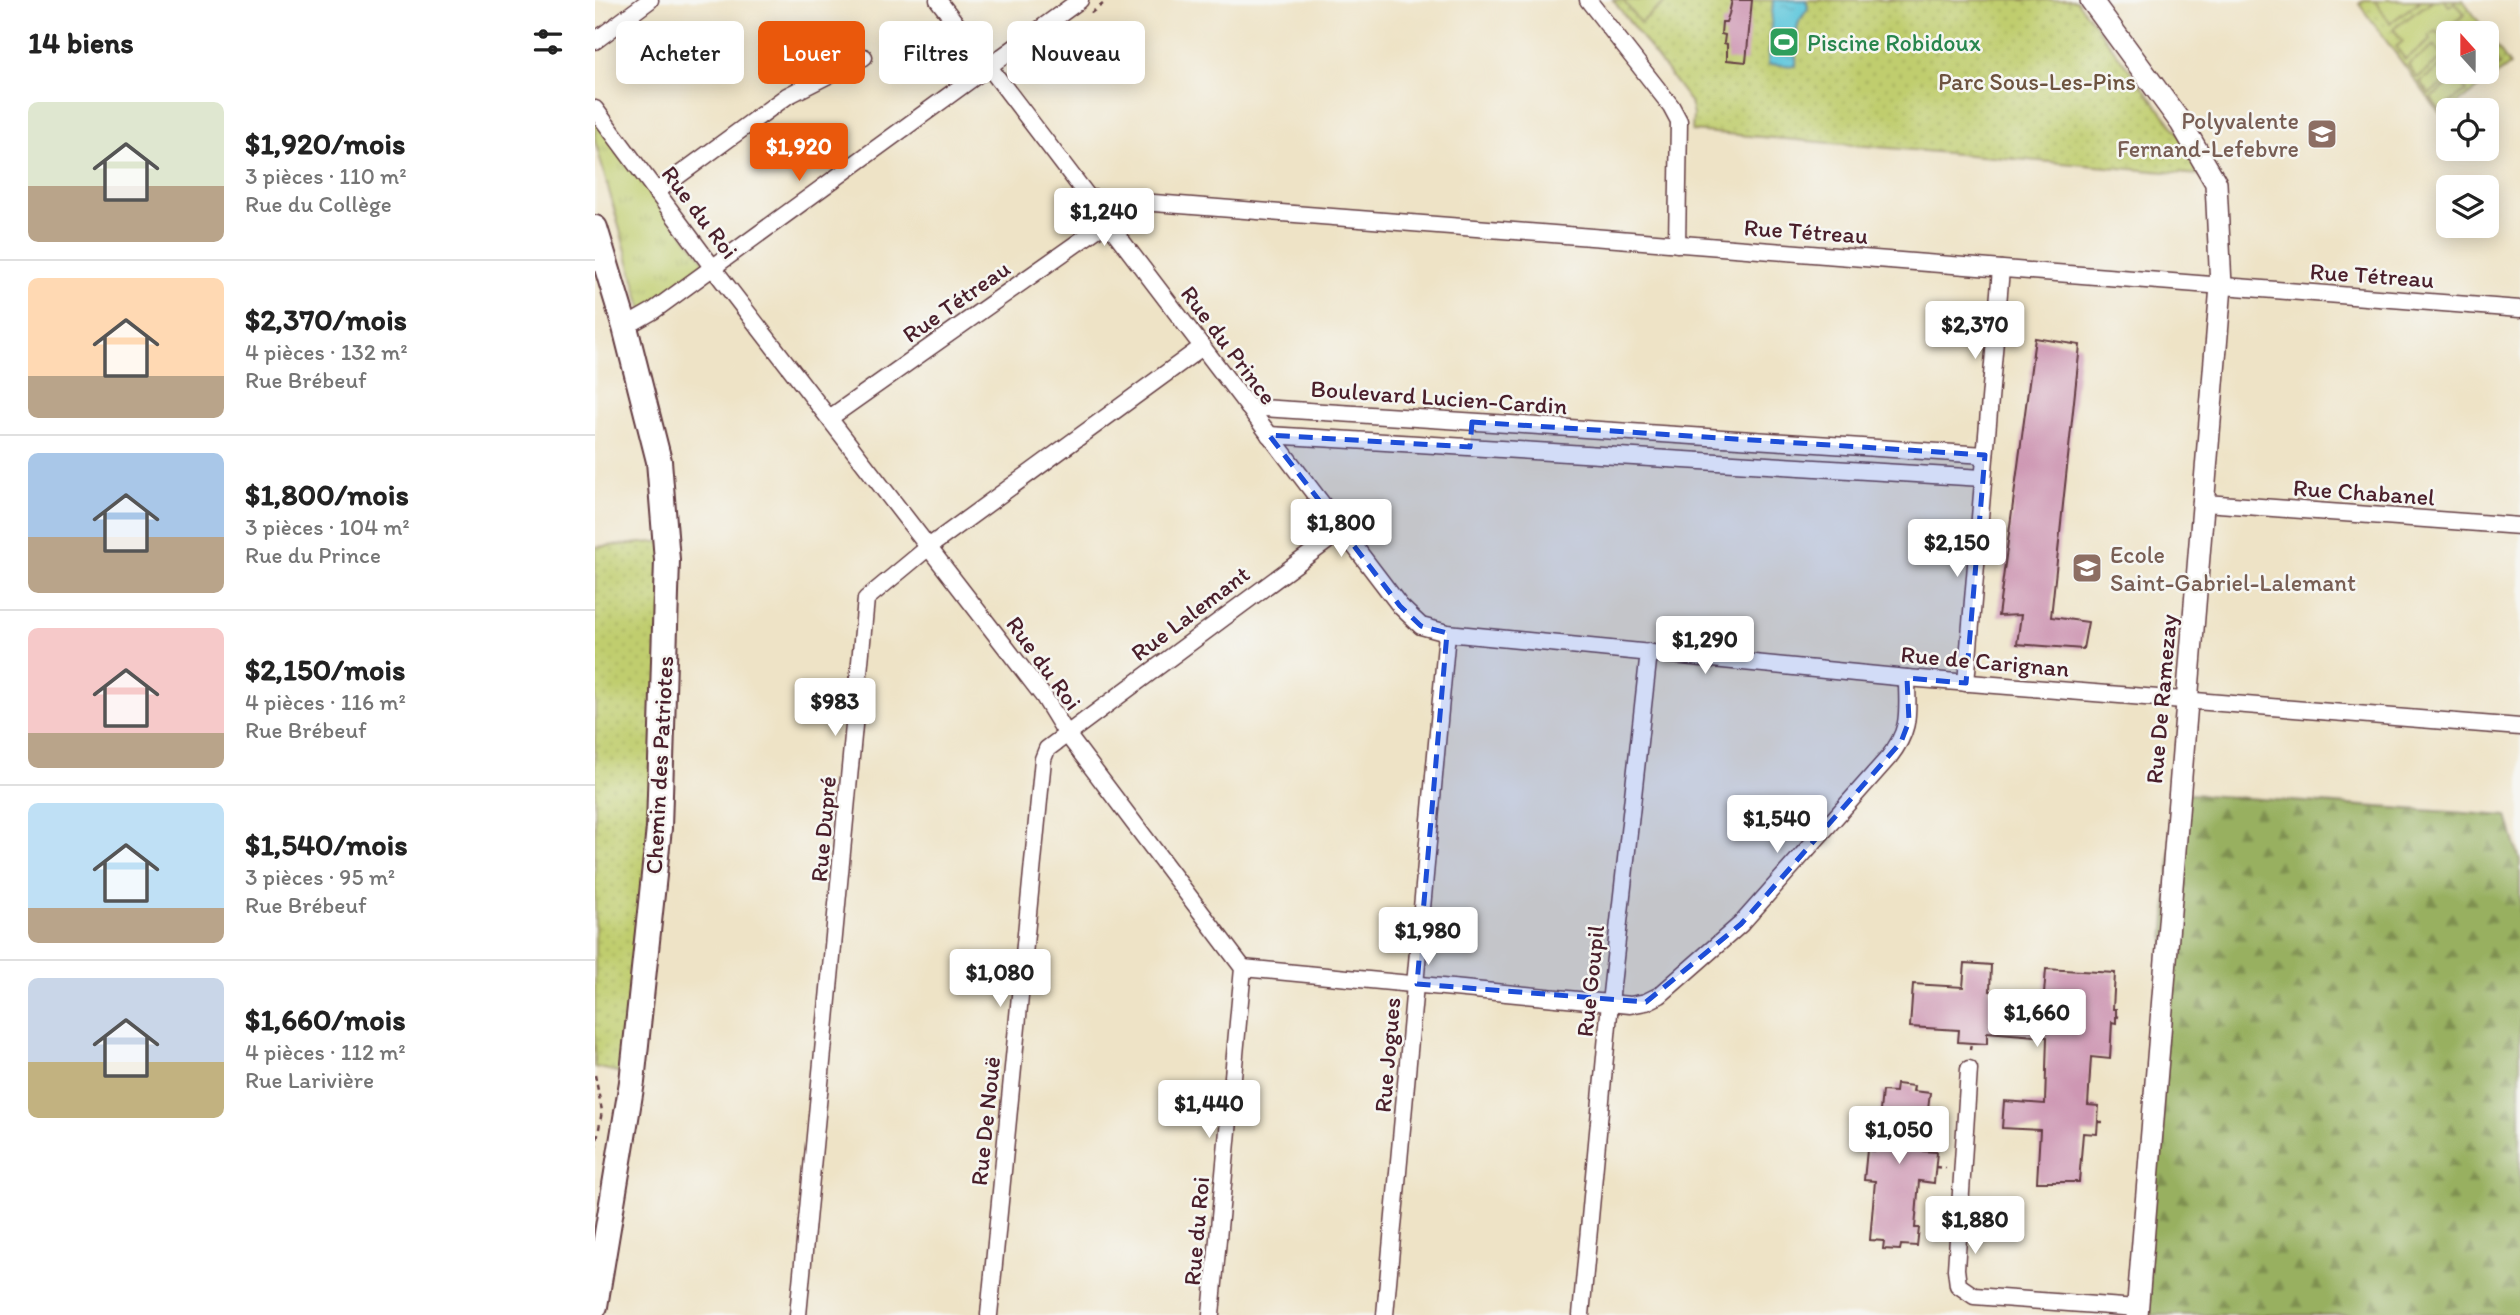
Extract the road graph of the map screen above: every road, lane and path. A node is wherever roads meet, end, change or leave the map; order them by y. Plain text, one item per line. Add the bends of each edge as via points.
1 (650, 0) edge
2 (938, 0) edge
3 (1080, 0) edge
4 (1588, 0) edge
5 (2091, 0) edge
6 (954, 21) edge
7 (595, 41) edge
8 (993, 64) edge
9 (993, 72) edge
10 (811, 84) edge
11 (966, 84) edge
12 (595, 109) edge
13 (656, 192) junction
14 (1089, 198) junction
15 (1107, 222) junction
16 (595, 228) edge
17 (1677, 244) junction
18 (713, 268) junction
19 (2001, 269) junction
20 (2221, 286) junction
21 (2520, 309) edge
22 (625, 327) junction
23 (1202, 347) junction
24 (1248, 407) junction
25 (831, 417) junction
26 (1472, 422) junction
27 (1626, 432) junction
28 (1269, 435) junction
29 (1799, 443) junction
30 (1470, 447) junction
31 (1985, 455) junction
32 (1624, 456) junction
33 (1797, 467) junction
34 (1983, 478) junction
35 (2205, 503) junction
36 (2520, 526) edge
37 (1342, 530) junction
38 (930, 546) junction
39 (1447, 633) junction
40 (1649, 652) junction
41 (1907, 678) junction
42 (1966, 683) junction
43 (2187, 700) junction
44 (2520, 727) edge
45 (1066, 733) junction
46 (1243, 968) junction
47 (1417, 984) junction
48 (1610, 1003) junction
49 (1971, 1043) dead end
50 (1971, 1050) dead end
51 (1969, 1069) dead end
52 (595, 1075) edge
53 (2098, 1122) dead end
54 (2106, 1122) dead end
55 (595, 1152) edge
56 (595, 1306) edge
57 (2137, 1312) edge
58 (798, 1315) edge
59 (989, 1315) edge
60 (1211, 1315) edge
61 (1385, 1315) edge
62 (1581, 1315) edge

1 - 7 street
2 - 6 street, Rue du Prince
3 - 8 street
4 - 17 street via 1678,121
5 - 20 street, Rue De Ramezay via 2181,123 2216,183
9 - 14 street, Rue du Prince
10 - 13 street via 787,96
11 - 18 street
12 - 13 street, Rue du Roi
13 - 18 street, Rue du Roi
14 - 15 street, Rue du Prince
14 - 17 street, Rue Tétreau
15 - 23 street, Rue du Prince
15 - 25 street, Rue Tétreau
16 - 22 main road, Chemin des Patriotes
17 - 19 street, Rue Tétreau
18 - 22 street
18 - 25 street, Rue du Roi
19 - 20 street, Rue Tétreau
19 - 31 street
20 - 21 street, Rue Tétreau
20 - 35 street, Rue De Ramezay
22 - 56 main road, Chemin des Patriotes via 659,461 667,529 660,800 632,1082
23 - 24 street, Rue du Prince
23 - 38 street, Rue Dupré
24 - 26 street, Boulevard Lucien-Cardin
24 - 28 street, Rue du Prince
25 - 38 street, Rue du Roi
26 - 27 street, Boulevard Lucien-Cardin
26 - 30 street
27 - 29 street, Boulevard Lucien-Cardin
27 - 32 street
28 - 30 street, Boulevard Lucien-Cardin
28 - 37 street, Rue du Prince
29 - 31 street, Boulevard Lucien-Cardin
29 - 33 street
30 - 32 street, Boulevard Lucien-Cardin
31 - 34 street
32 - 33 street, Boulevard Lucien-Cardin
33 - 34 street, Boulevard Lucien-Cardin
34 - 42 street
35 - 36 street, Rue Chabanel
35 - 43 street, Rue De Ramezay
37 - 39 street, Rue du Prince via 1400,606 1421,626
37 - 45 street, Rue Lalemant
38 - 45 street, Rue du Roi
38 - 58 street, Rue Dupré via 870,593 864,610
39 - 40 street, Rue de Carignan
39 - 47 street, Rue Jogues
40 - 41 street, Rue de Carignan
40 - 48 street, Rue Goupil
41 - 42 street, Rue de Carignan
41 - 48 street via 1909,721 1901,742 1741,924 1660,995 1646,1002
42 - 43 street, Rue de Carignan
43 - 44 street, Rue de Carignan
43 - 57 street, Rue De Ramezay
45 - 46 street, Rue du Roi
45 - 59 street, Rue De Nouë via 1047,749 1043,759
46 - 47 street
46 - 60 street, Rue du Roi
47 - 48 street
47 - 61 street, Rue Jogues
48 - 62 street, Rue Goupil
49 - 50 path
51 - 57 street via 1958,1285 1974,1296
52 - 55 path via 602,1111
53 - 54 path

